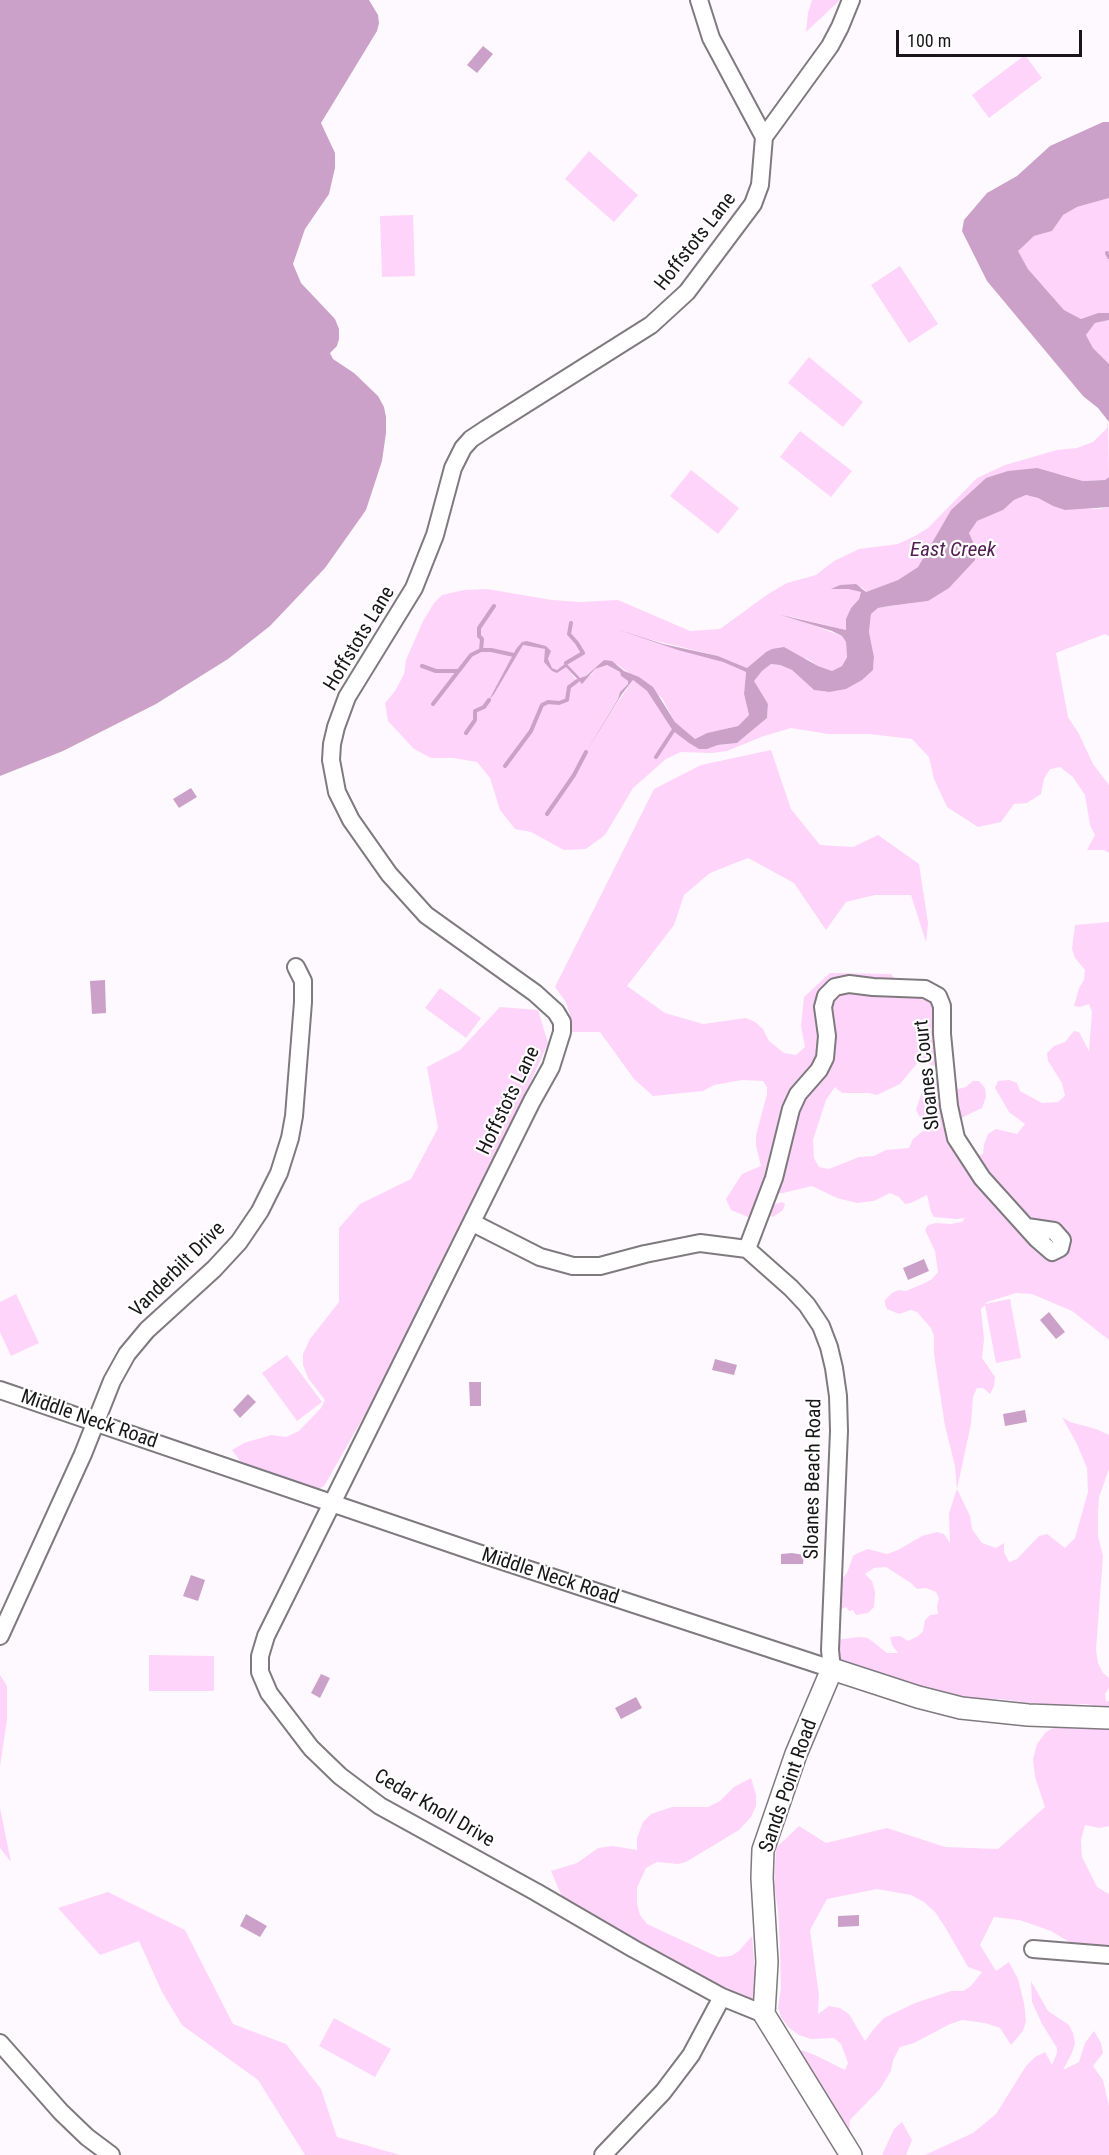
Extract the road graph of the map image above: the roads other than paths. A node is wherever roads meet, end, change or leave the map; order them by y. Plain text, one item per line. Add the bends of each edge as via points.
1 (699, 0) edge
2 (851, 0) edge
3 (764, 137) junction
4 (296, 967) dead end
5 (473, 1223) junction
6 (1027, 1227) dead end
7 (747, 1249) junction
8 (0, 1390) edge
9 (96, 1422) junction
10 (332, 1504) junction
11 (0, 1636) edge
12 (832, 1669) junction
13 (1109, 1718) edge
14 (1033, 1949) dead end
15 (1109, 1955) edge
16 (722, 1996) junction
17 (765, 2014) junction
18 (0, 2043) edge
19 (111, 2155) edge
20 (603, 2155) edge
21 (851, 2155) edge

1 - 3 street via 711,38
2 - 3 street via 830,45
3 - 5 street, Hoffstots Lane via 758,194 687,292 651,325 486,429 463,448 414,588 347,697 336,727 331,760 337,792 351,820 389,874 426,915 535,993 562,1022 560,1043 551,1067
4 - 9 street, Vanderbilt Drive via 303,981 303,1002 295,1105 279,1173 260,1211 238,1242 127,1354
5 - 7 street via 540,1257 573,1266 600,1266 700,1243
5 - 10 street, Hoffstots Lane
6 - 7 street, Sloanes Court via 982,1178 956,1138 938,996 925,989 849,984 835,987 826,996 825,1058 791,1108 774,1178
7 - 12 street, Sloanes Beach Road via 807,1305 821,1326 834,1368 839,1431
8 - 9 street, Middle Neck Road
9 - 10 street, Middle Neck Road
9 - 11 street, Vanderbilt Drive
10 - 12 street, Middle Neck Road
10 - 16 street, Cedar Knoll Drive via 266,1636 260,1656 260,1672 269,1693 311,1748 380,1806
12 - 13 main road, Middle Neck Road via 961,1708
12 - 17 main road, Sands Point Road via 796,1754 764,1850
14 - 15 street
16 - 17 street
16 - 20 street via 677,2074
17 - 21 main road
18 - 19 street via 61,2112

